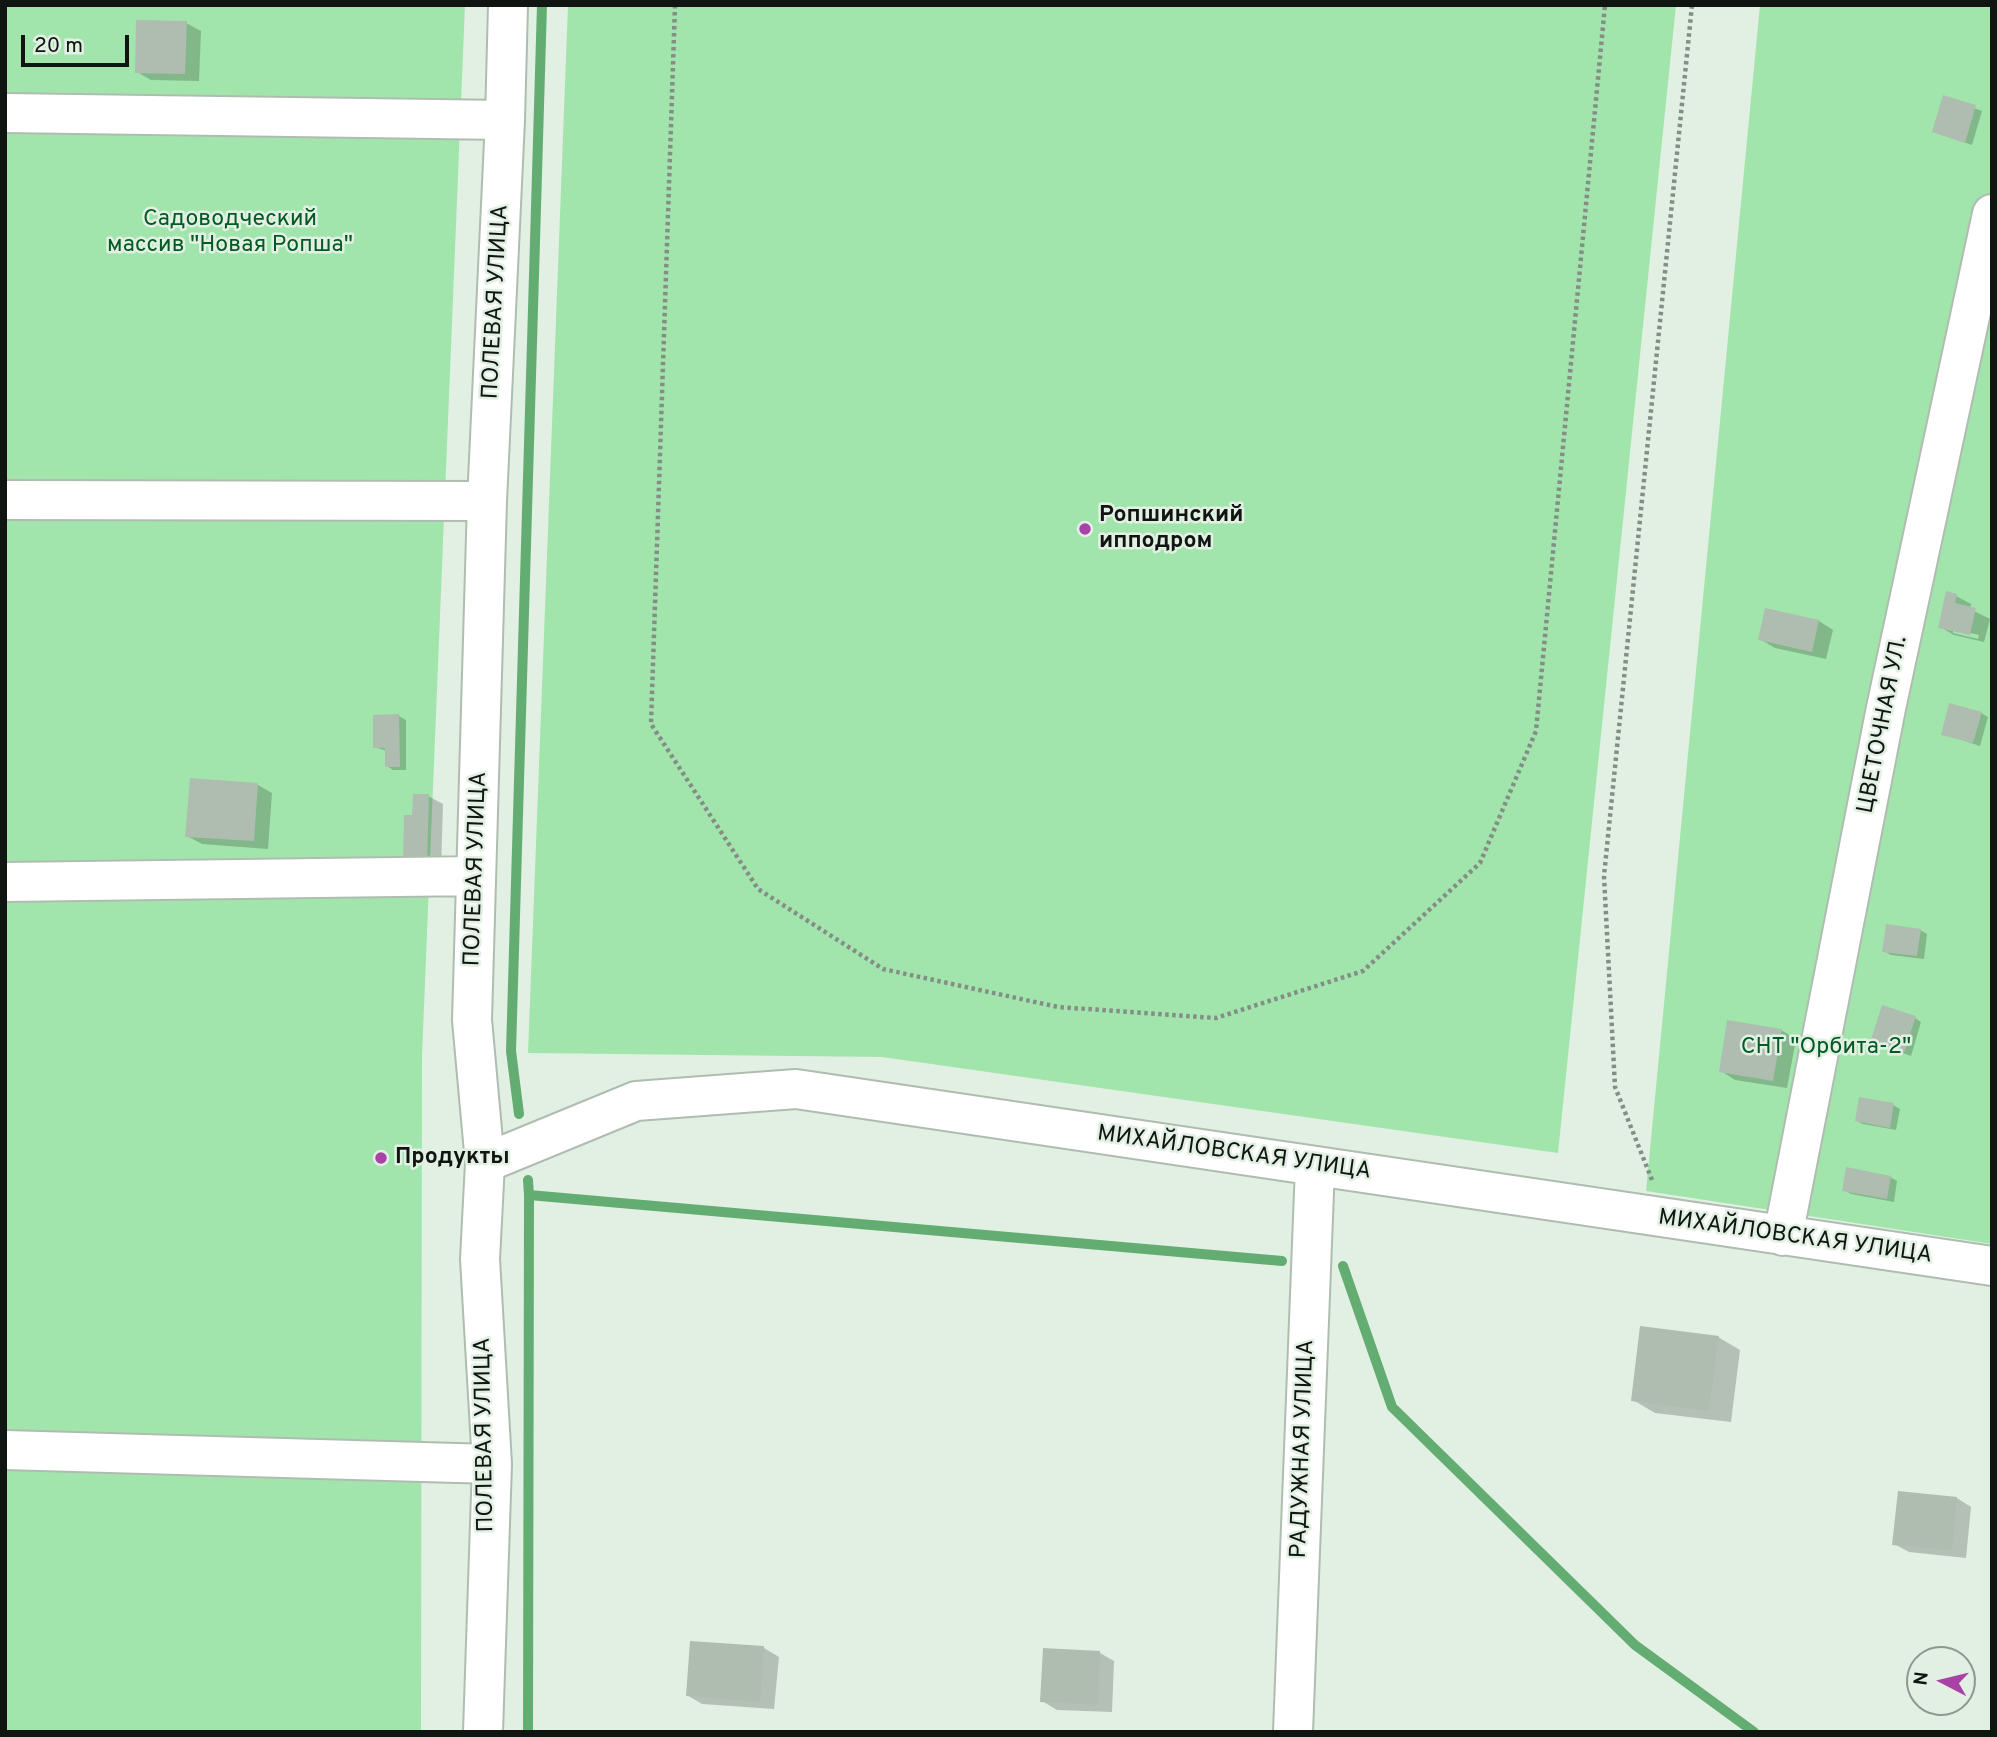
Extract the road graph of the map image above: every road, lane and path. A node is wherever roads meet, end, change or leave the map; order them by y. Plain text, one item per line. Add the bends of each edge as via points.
1 (508, 5) edge
2 (676, 5) edge
3 (1605, 5) edge
4 (1692, 5) edge
5 (5, 114) edge
6 (505, 120) junction
7 (1992, 214) edge
8 (5, 499) edge
9 (487, 501) junction
10 (477, 876) junction
11 (5, 882) edge
12 (485, 1163) junction
13 (1315, 1166) junction
14 (1668, 1219) junction
15 (1783, 1236) junction
16 (1992, 1266) edge
17 (5, 1450) edge
18 (492, 1464) junction
19 (482, 1732) edge
20 (1293, 1732) edge

1 - 6 street, ПОЛЕВАЯ УЛИЦА
2 - 3 path via 651,724 758,888 883,970 1058,1007 1216,1018 1363,971 1480,863 1536,731
4 - 14 path via 1604,876 1615,1087
5 - 6 street
6 - 9 street, ПОЛЕВАЯ УЛИЦА
7 - 15 street, ЦВЕТОЧНАЯ УЛ. via 1883,722
8 - 9 street
9 - 10 street, ПОЛЕВАЯ УЛИЦА
10 - 11 street
10 - 12 street, ПОЛЕВАЯ УЛИЦА via 472,1020
12 - 13 street, МИХАЙЛОВСКАЯ УЛИЦА via 636,1101 796,1089
12 - 18 street, ПОЛЕВАЯ УЛИЦА via 480,1259
13 - 14 street, МИХАЙЛОВСКАЯ УЛИЦА
13 - 20 street, РАДУЖНАЯ УЛИЦА
14 - 15 street, МИХАЙЛОВСКАЯ УЛИЦА
15 - 16 street, МИХАЙЛОВСКАЯ УЛИЦА
17 - 18 street
18 - 19 street, ПОЛЕВАЯ УЛИЦА

